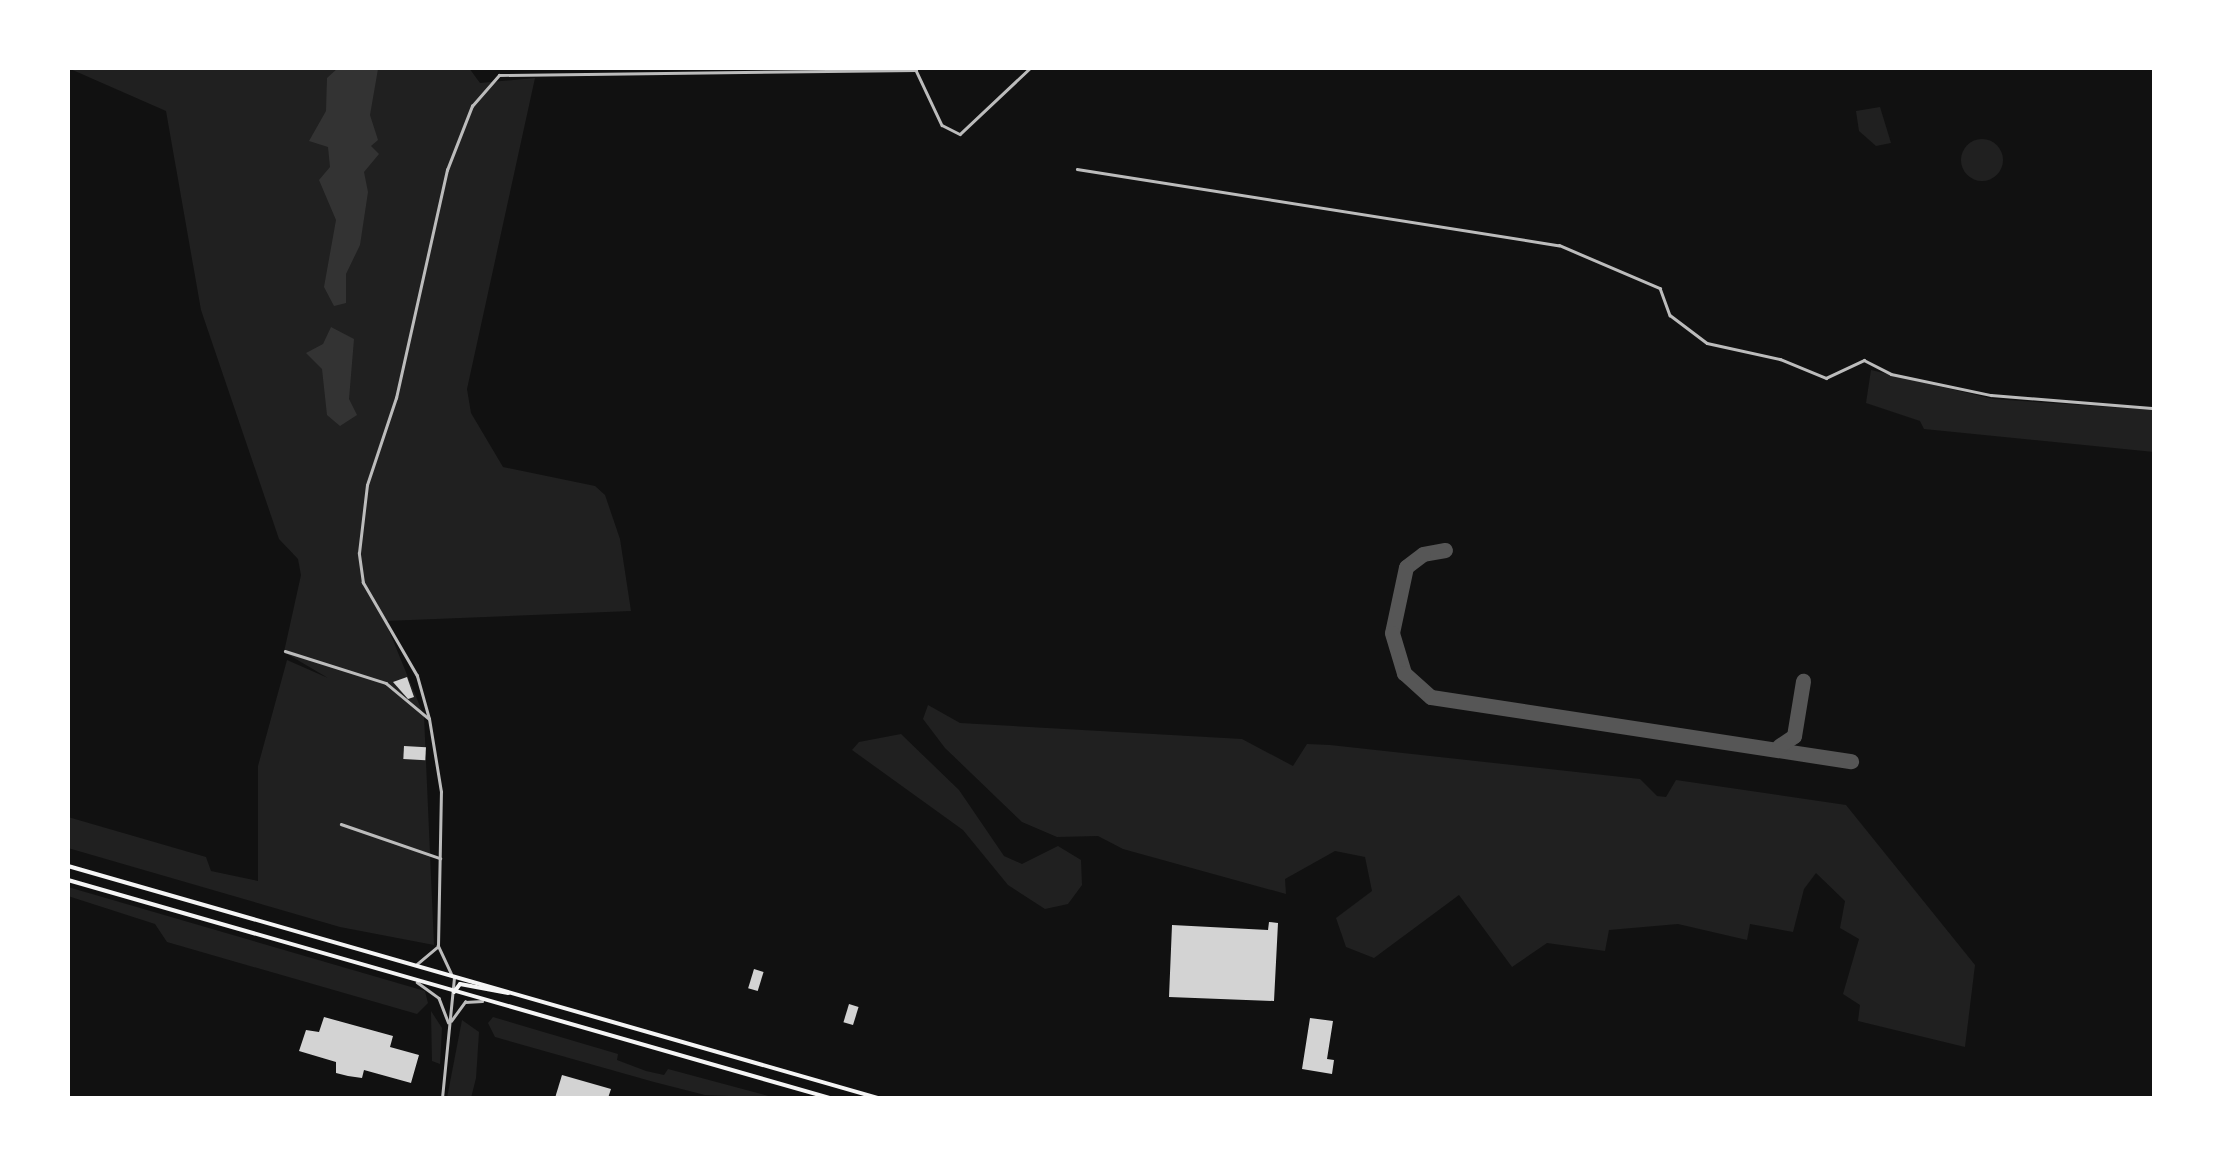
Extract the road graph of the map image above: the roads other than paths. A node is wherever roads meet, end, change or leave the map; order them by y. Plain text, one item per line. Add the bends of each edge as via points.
1 (1030, 68) edge
2 (916, 69) edge
3 (1077, 169) dead end
4 (2154, 408) edge
5 (285, 650) dead end
6 (430, 719) junction
7 (341, 824) dead end
8 (442, 858) junction
9 (68, 866) edge
10 (68, 880) edge
11 (438, 946) junction
12 (412, 966) junction
13 (454, 977) junction
14 (417, 982) junction
15 (454, 992) junction
16 (508, 993) junction
17 (484, 1001) junction
18 (449, 1028) junction
19 (442, 1098) edge
20 (830, 1098) edge
21 (878, 1098) edge

1 - 2 street via 960,134 942,125
2 - 6 street via 532,73 499,75 480,94 447,170 360,534 363,582 417,676
3 - 4 street via 1559,245 1660,288 1680,325 1727,352 1780,359 1826,378 1864,360 1891,374 1991,395
5 - 6 street via 386,684
6 - 8 street
7 - 8 street
8 - 11 street
9 - 12 main road
10 - 14 main road
11 - 12 street
11 - 13 street
12 - 13 main road
13 - 15 street
13 - 16 main road
14 - 15 main road
14 - 18 street via 440,998
15 - 16 main road via 460,984
15 - 17 main road
15 - 18 street
16 - 21 main road
17 - 18 street via 461,1005
17 - 20 main road
18 - 19 street

